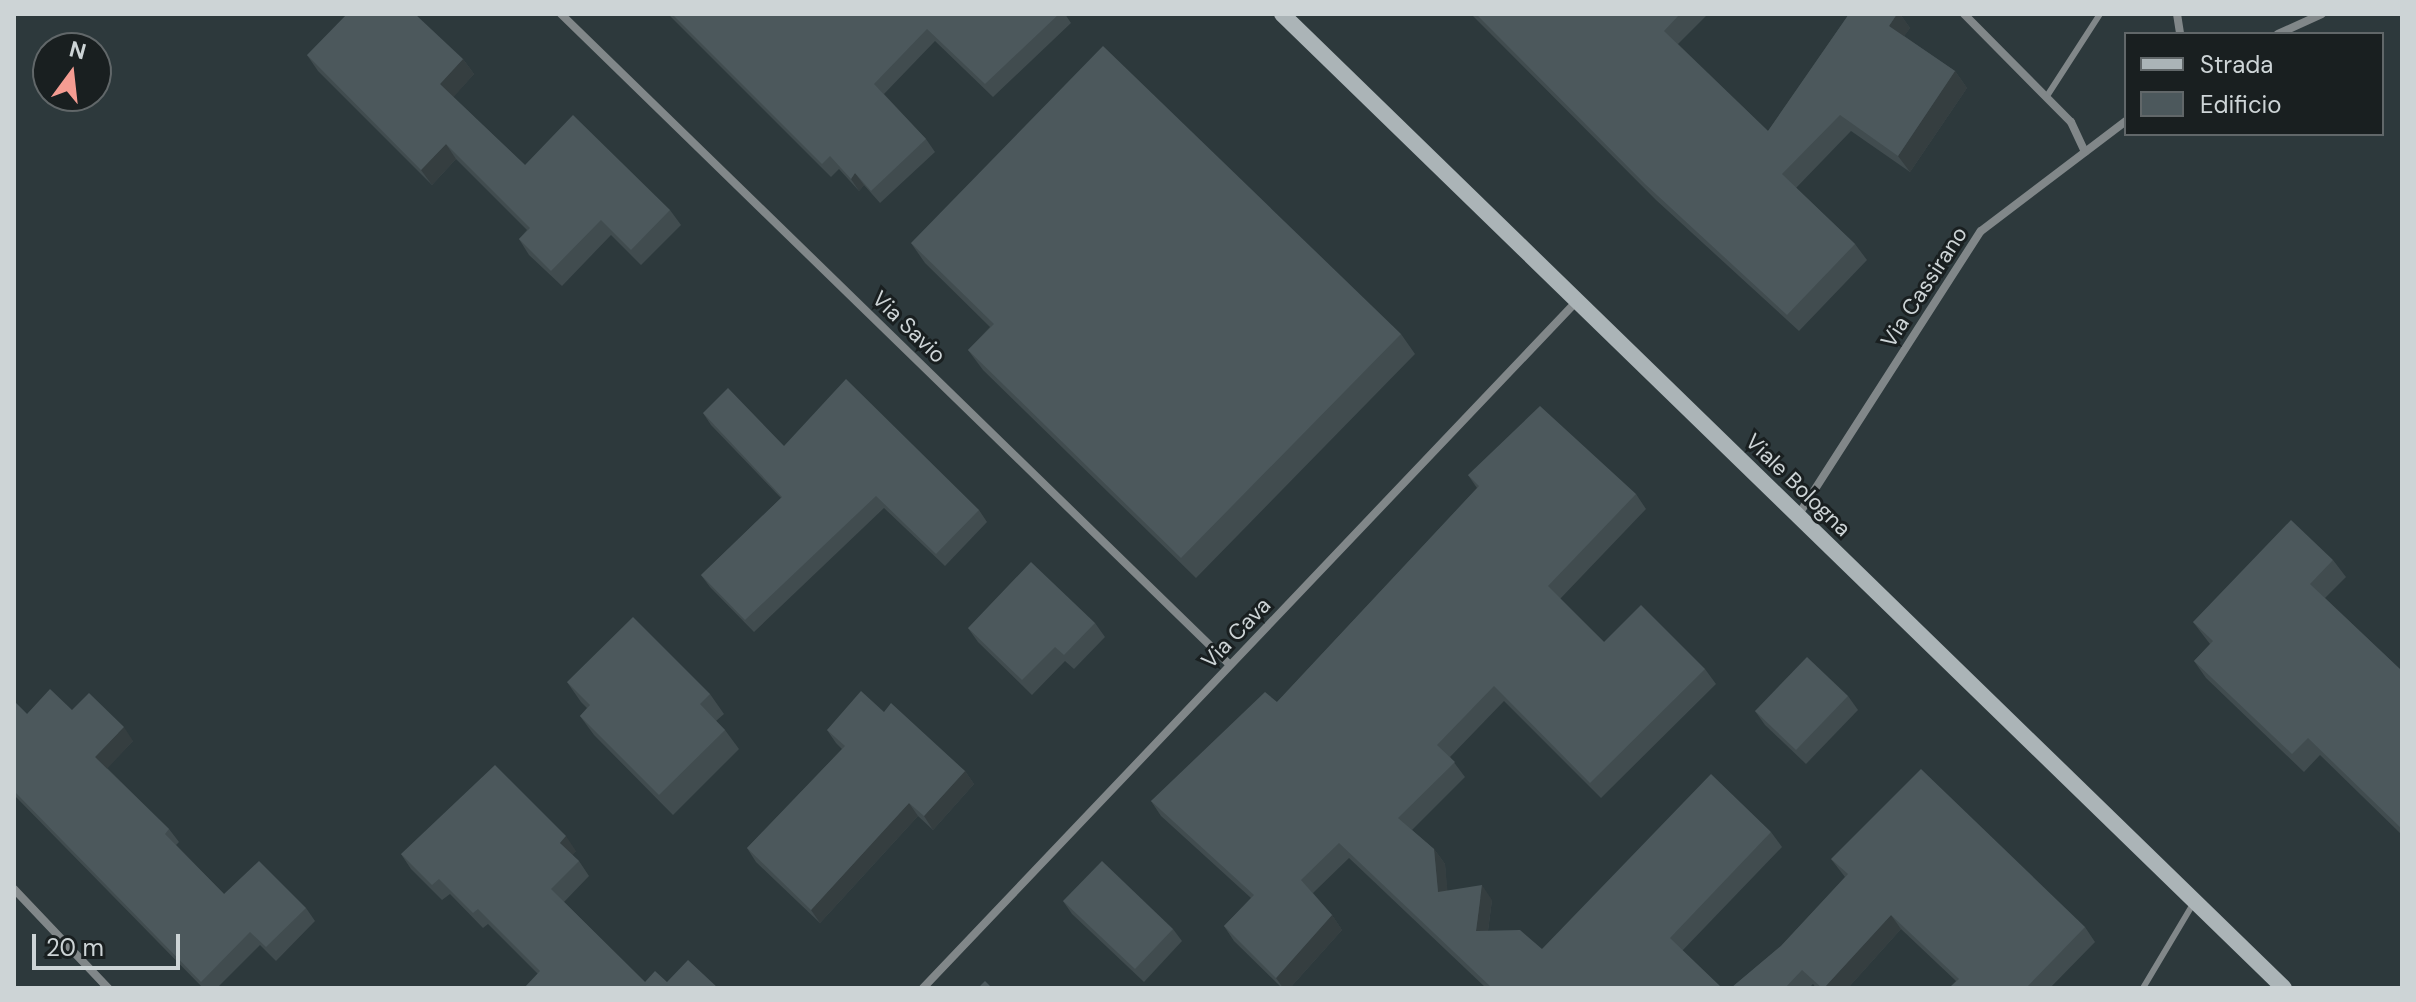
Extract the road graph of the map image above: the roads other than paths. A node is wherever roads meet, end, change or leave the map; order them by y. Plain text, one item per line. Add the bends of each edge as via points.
1 (561, 14) edge
2 (1282, 14) edge
3 (1964, 14) edge
4 (2100, 14) edge
5 (2322, 14) edge
6 (2282, 32) edge
7 (2047, 96) junction
8 (2124, 123) edge
9 (2085, 152) junction
10 (1575, 303) junction
11 (1799, 514) junction
12 (1230, 665) junction
13 (14, 889) edge
14 (2195, 901) junction
15 (108, 988) edge
16 (923, 988) edge
17 (2143, 988) edge
18 (2284, 988) edge

1 - 12 street, Via Savio
2 - 10 main road, Viale Bologna
3 - 7 street
4 - 7 lane
5 - 6 street
7 - 9 street via 2071,122
8 - 9 street, Via Cassirano
9 - 11 street, Via Cassirano via 1981,231
10 - 11 main road, Viale Bologna
10 - 12 street, Via Cava
11 - 14 main road, Viale Bologna
12 - 16 street, Via Cava
13 - 15 street
14 - 17 lane
14 - 18 main road, Viale Bologna

